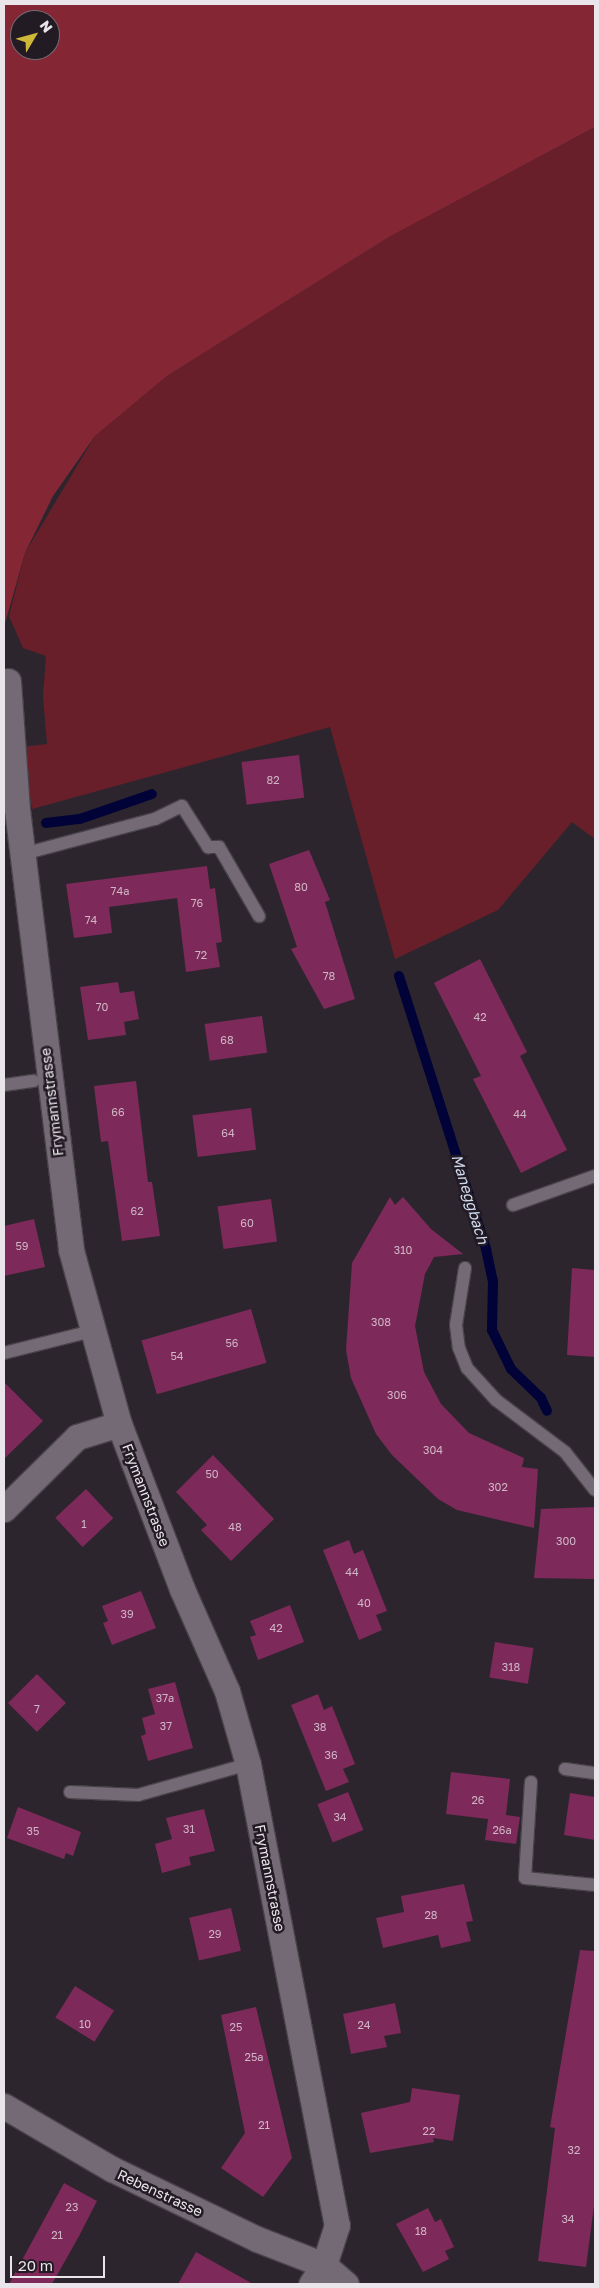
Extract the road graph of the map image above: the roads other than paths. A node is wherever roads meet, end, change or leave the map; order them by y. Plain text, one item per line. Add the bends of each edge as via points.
1 (8, 681) dead end
2 (23, 854) junction
3 (259, 916) dead end
4 (34, 1081) dead end
5 (4, 1085) edge
6 (595, 1176) edge
7 (513, 1204) dead end
8 (465, 1268) dead end
9 (92, 1331) junction
10 (4, 1353) edge
11 (119, 1424) junction
12 (595, 1490) edge
13 (4, 1509) edge
14 (248, 1764) junction
15 (565, 1769) dead end
16 (595, 1773) edge
17 (531, 1782) dead end
18 (70, 1792) dead end
19 (595, 1885) edge
20 (4, 2106) edge
21 (317, 2275) edge
22 (346, 2284) edge

1 - 2 street, Frymannstrasse
2 - 3 lane via 155,819 182,806 208,847 219,847
2 - 9 street, Frymannstrasse via 70,1250
4 - 5 lane
6 - 7 lane
8 - 12 lane via 456,1325 459,1348 467,1368 496,1400 560,1447
9 - 10 lane
9 - 11 street, Frymannstrasse
11 - 13 street via 77,1437
11 - 14 street, Frymannstrasse via 182,1589 226,1691
14 - 18 lane via 138,1796
14 - 21 street, Frymannstrasse via 337,2224
15 - 16 lane
17 - 19 lane via 525,1878
20 - 21 street, Rebenstrasse via 112,2170 258,2239
21 - 22 street

